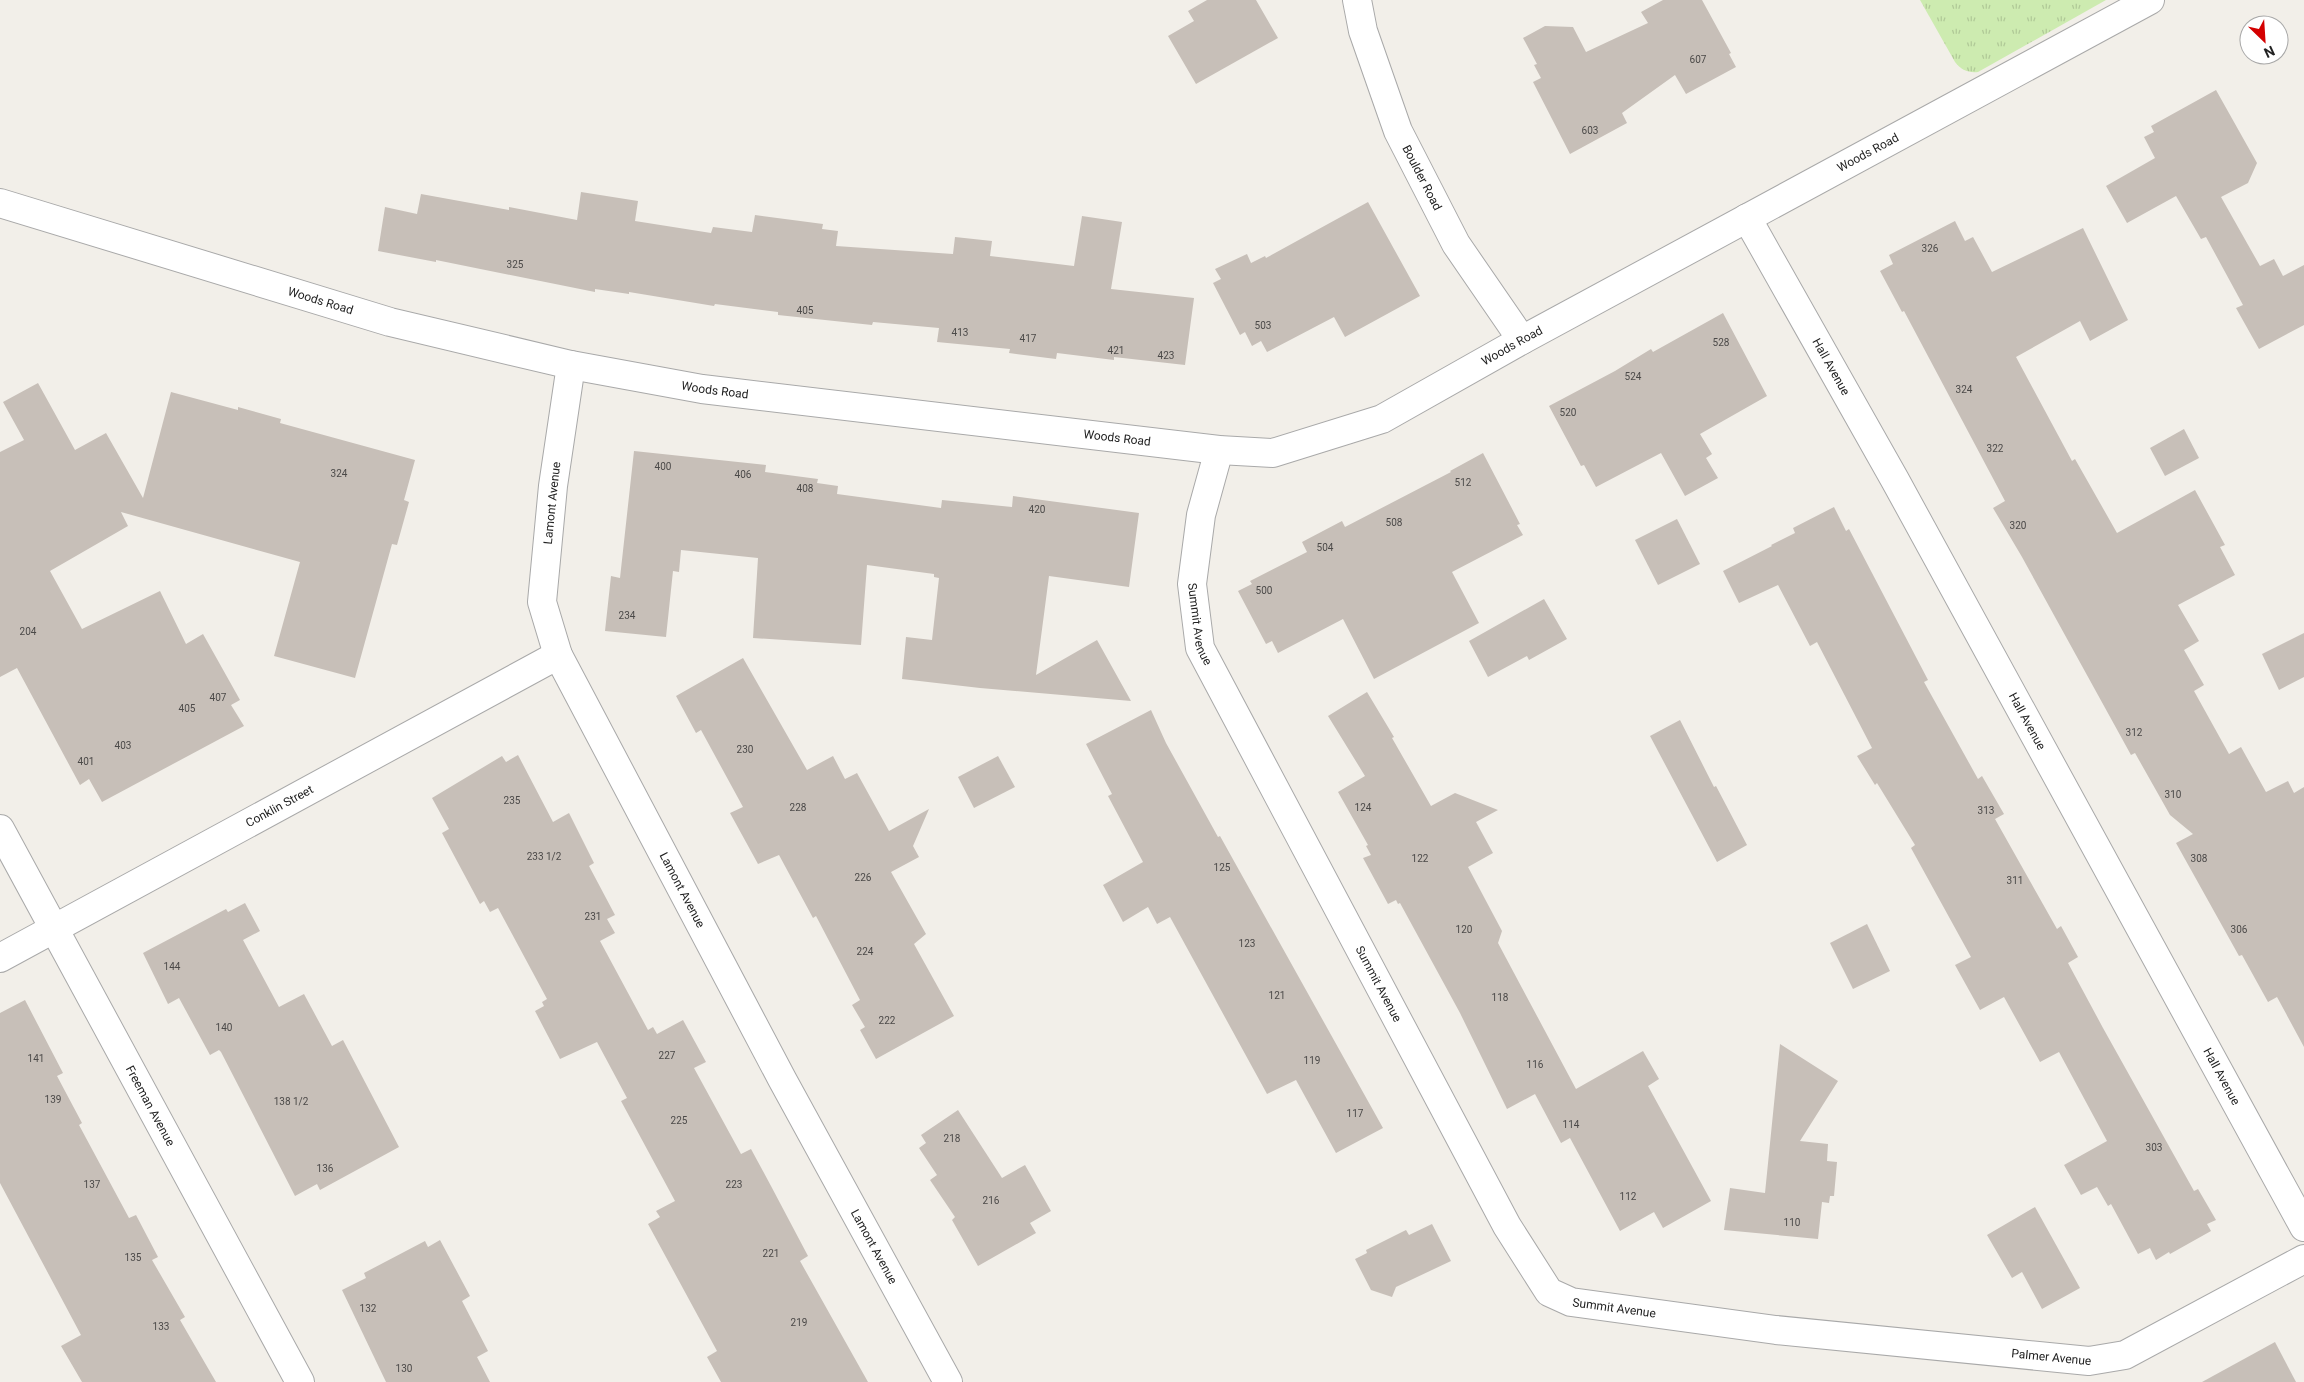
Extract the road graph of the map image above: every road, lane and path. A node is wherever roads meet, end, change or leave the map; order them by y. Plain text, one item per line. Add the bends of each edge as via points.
1 (1356, 0) edge
2 (2150, 0) edge
3 (0, 203) edge
4 (1747, 218) junction
5 (1522, 340) junction
6 (571, 365) junction
7 (1219, 450) junction
8 (558, 655) junction
9 (0, 829) edge
10 (54, 929) junction
11 (0, 958) edge
12 (2304, 1227) edge
13 (2304, 1259) edge
14 (1776, 1330) joint
15 (300, 1382) edge
16 (948, 1382) edge

1 - 5 street, Boulder Road via 1363,31 1398,131 1456,244
2 - 4 street, Woods Road
3 - 6 street, Woods Road via 390,322
4 - 5 street, Woods Road
4 - 12 street, Hall Avenue via 1900,488
5 - 7 street, Woods Road via 1382,419 1273,453
6 - 7 street, Woods Road via 702,389
6 - 8 street, Lamont Avenue via 553,486 542,602
7 - 14 street, Summit Avenue via 1201,515 1192,584 1200,648 1507,1226 1549,1292 1571,1302
8 - 10 street, Conklin Street
8 - 16 street, Lamont Avenue via 782,1079
9 - 10 street, Freeman Avenue
10 - 11 street, Conklin Street
10 - 15 street, Freeman Avenue
13 - 14 street, Palmer Avenue via 2126,1355 2089,1361

